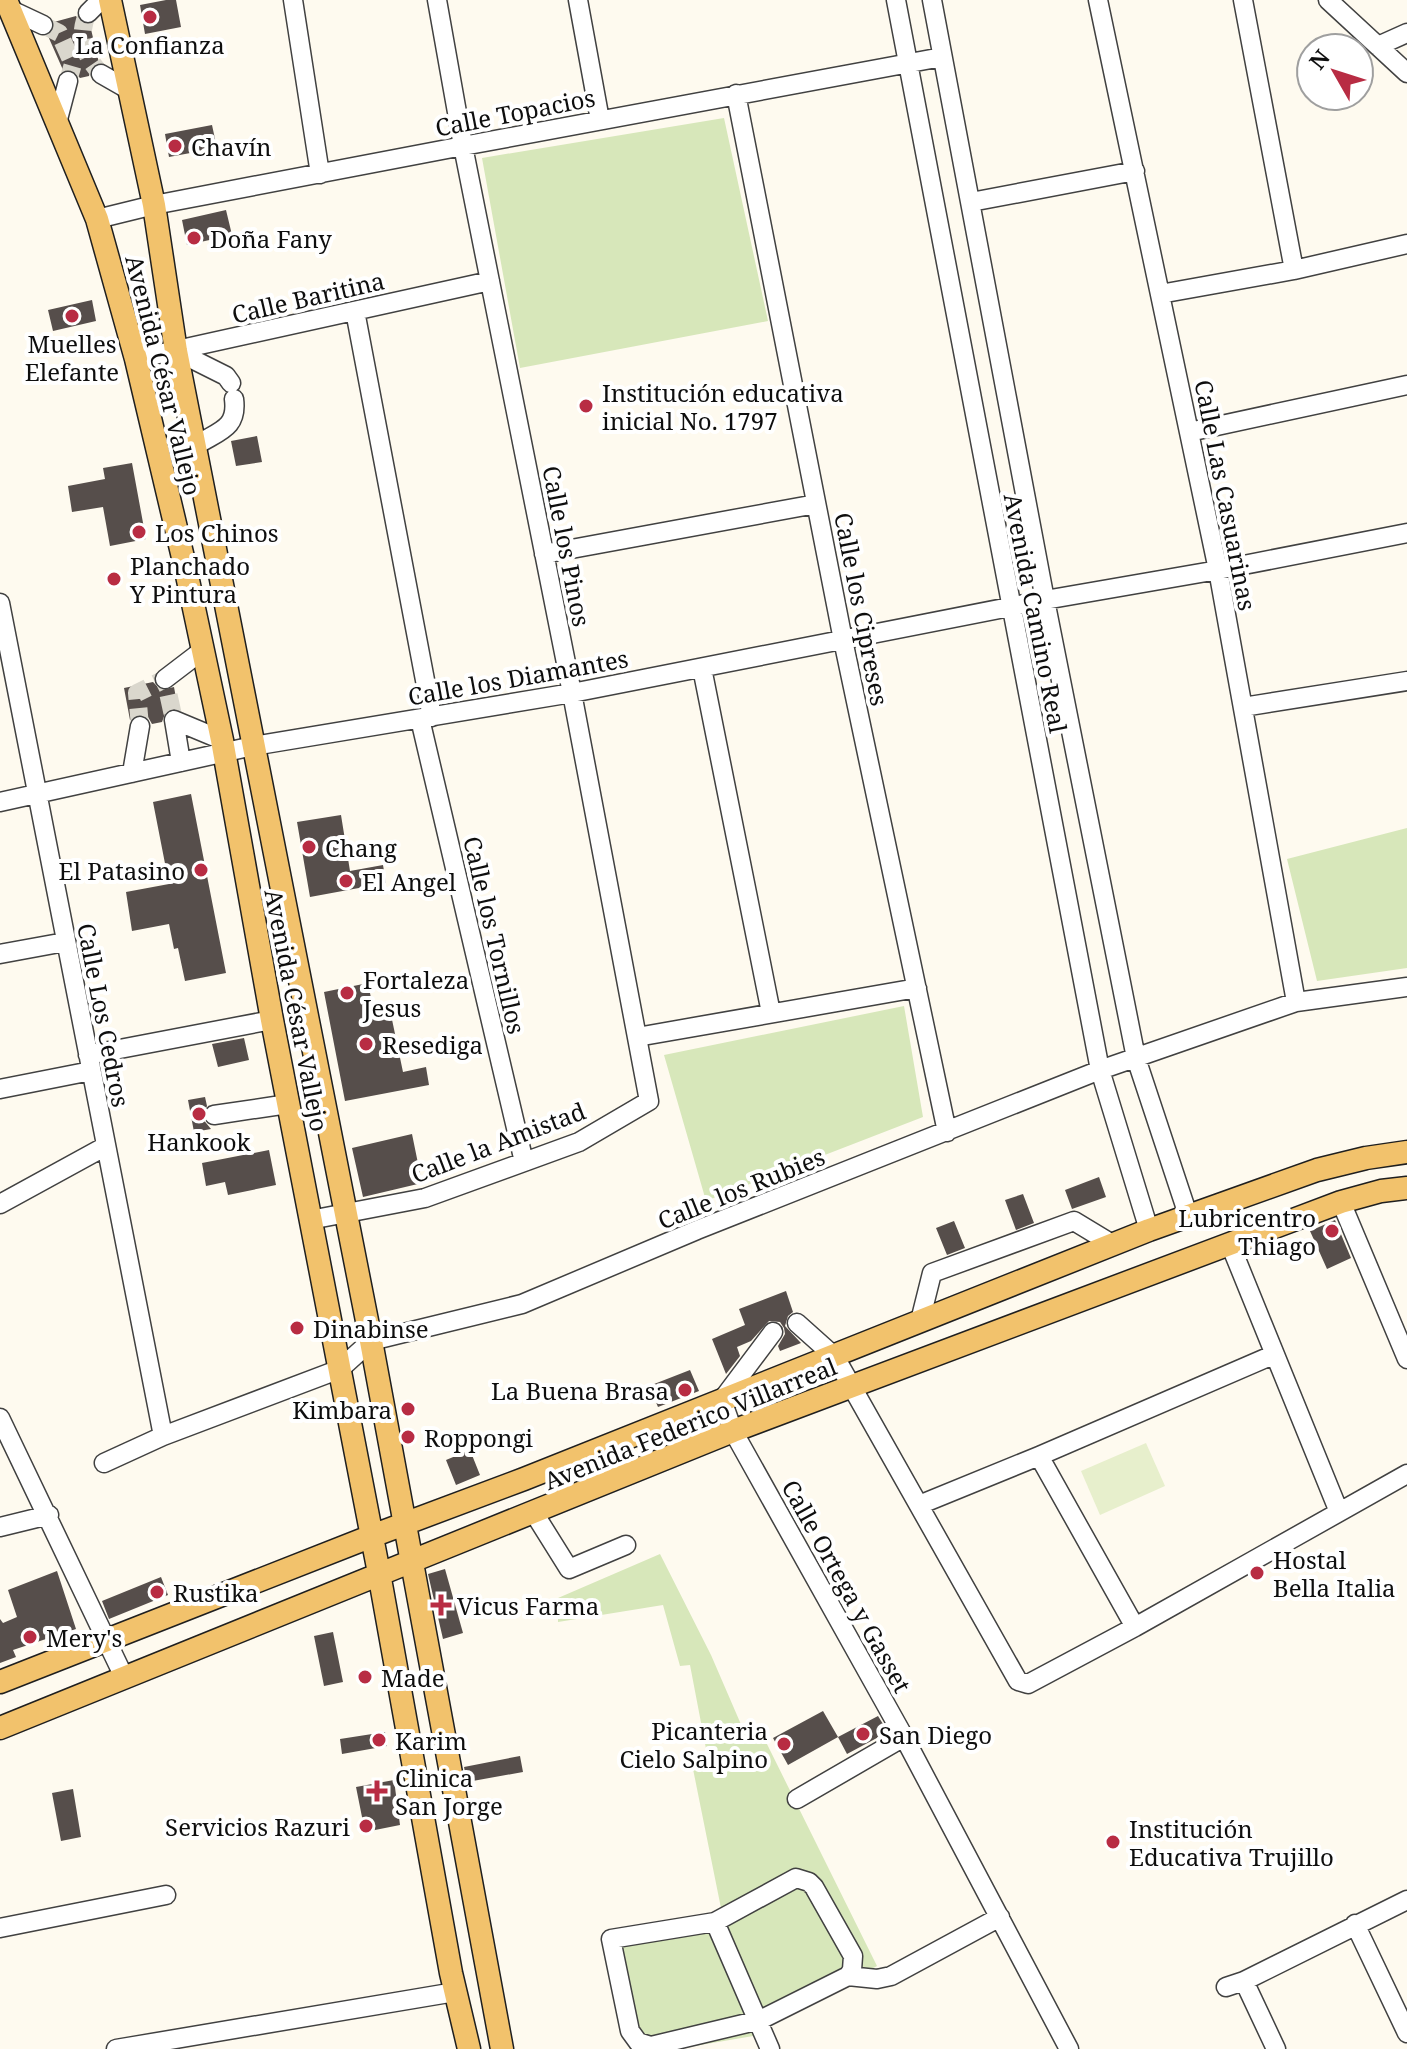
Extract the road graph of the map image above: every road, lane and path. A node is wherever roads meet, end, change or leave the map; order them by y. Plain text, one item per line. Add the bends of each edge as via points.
1 (110, 0) edge
2 (293, 0) edge
3 (437, 0) edge
4 (578, 0) edge
5 (896, 0) edge
6 (932, 0) edge
7 (1098, 0) edge
8 (1243, 0) edge
9 (1328, 0) edge
10 (9, 5) edge
11 (43, 25) tunnel mouth
12 (1407, 33) edge
13 (1378, 46) junction
14 (942, 57) junction
15 (909, 64) junction
16 (1407, 73) edge
17 (101, 74) tunnel mouth
18 (68, 81) tunnel mouth
19 (129, 90) junction
20 (736, 94) junction
21 (600, 120) junction
22 (57, 123) junction
23 (463, 146) junction
24 (1135, 171) junction
25 (320, 174) junction
26 (971, 202) junction
27 (154, 205) junction
28 (97, 219) junction
29 (1407, 244) edge
30 (1294, 270) junction
31 (490, 281) junction
32 (1160, 294) junction
33 (355, 311) junction
34 (176, 351) junction
35 (136, 359) junction
36 (1407, 385) edge
37 (1189, 432) junction
38 (195, 446) junction
39 (816, 504) junction
40 (1407, 533) edge
41 (544, 554) junction
42 (1218, 570) junction
43 (1045, 600) junction
44 (0, 603) edge
45 (1010, 607) junction
46 (843, 640) junction
47 (203, 650) junction
48 (5, 654) edge
49 (702, 668) junction
50 (165, 679) dead end
51 (1407, 681) edge
52 (572, 693) junction
53 (1243, 707) junction
54 (426, 718) junction
55 (140, 726) tunnel mouth
56 (223, 746) junction
57 (253, 746) junction
58 (181, 762) junction
59 (132, 773) junction
60 (36, 796) junction
61 (0, 802) edge
62 (65, 942) junction
63 (0, 954) edge
64 (294, 962) junction
65 (262, 967) junction
66 (1407, 987) edge
67 (917, 988) junction
68 (1296, 1002) junction
69 (771, 1013) junction
70 (272, 1020) junction
71 (637, 1037) junction
72 (1136, 1058) junction
73 (89, 1063) junction
74 (1100, 1070) junction
75 (0, 1089) edge
76 (322, 1098) junction
77 (649, 1101) joint
78 (288, 1104) junction
79 (214, 1115) dead end
80 (947, 1132) junction
81 (106, 1146) junction
82 (1407, 1152) edge
83 (524, 1162) junction
84 (1407, 1188) edge
85 (1341, 1202) junction
86 (0, 1204) edge
87 (344, 1212) junction
88 (1188, 1215) junction
89 (310, 1220) junction
90 (1149, 1230) junction
91 (1112, 1244) junction
92 (1230, 1244) junction
93 (920, 1321) junction
94 (797, 1323) dead end
95 (773, 1332) dead end
96 (371, 1341) junction
97 (1273, 1355) junction
98 (835, 1357) junction
99 (1407, 1359) edge
100 (340, 1369) junction
101 (853, 1387) junction
102 (722, 1400) junction
103 (0, 1418) edge
104 (733, 1431) junction
105 (163, 1436) junction
106 (1039, 1456) junction
107 (104, 1463) dead end
108 (1407, 1474) edge
109 (524, 1479) junction
110 (919, 1505) junction
111 (1339, 1512) junction
112 (534, 1513) junction
113 (49, 1515) junction
114 (405, 1524) junction
115 (0, 1527) edge
116 (372, 1536) junction
117 (626, 1545) dead end
118 (411, 1563) junction
119 (379, 1573) junction
120 (1135, 1627) junction
121 (106, 1641) junction
122 (124, 1677) junction
123 (0, 1682) edge
124 (0, 1728) edge
125 (904, 1737) junction
126 (797, 1799) dead end
127 (473, 1890) junction
128 (166, 1895) dead end
129 (1407, 1900) edge
130 (439, 1906) junction
131 (1000, 1917) junction
132 (715, 1922) junction
133 (1355, 1924) junction
134 (0, 1928) edge
135 (850, 1973) junction
136 (1244, 1981) junction
137 (1226, 1987) dead end
138 (455, 1992) junction
139 (760, 2020) junction
140 (1407, 2033) edge
141 (206, 2041) edge
142 (116, 2049) edge
143 (469, 2049) edge
144 (502, 2049) edge
145 (770, 2049) edge
146 (1069, 2049) edge
147 (1276, 2049) edge

1 - 19 main road, Avenida César Vallejo
2 - 25 street
3 - 23 street, Calle los Pinos
4 - 21 street
5 - 15 street, Avenida Camino Real
6 - 14 street, Avenida Camino Real
7 - 24 street, Calle Las Casuarinas
8 - 30 street
9 - 13 street
10 - 11 street
10 - 22 main road, Avenida César Vallejo
12 - 13 street
13 - 16 street
14 - 15 street, Calle Topacios
14 - 26 street, Avenida Camino Real
15 - 20 street, Calle Topacios
15 - 45 street, Avenida Camino Real
17 - 19 street
18 - 22 street
19 - 27 main road, Avenida César Vallejo
20 - 21 street, Calle Topacios
20 - 39 street, Calle los Cipreses
21 - 23 street, Calle Topacios
22 - 28 main road, Avenida César Vallejo
23 - 25 street, Calle Topacios
23 - 31 street, Calle los Pinos
24 - 26 street
24 - 32 street, Calle Las Casuarinas
25 - 27 street, Calle Topacios
26 - 43 street, Avenida Camino Real
27 - 28 street, Calle Topacios
27 - 34 main road, Avenida César Vallejo
28 - 35 main road, Avenida César Vallejo
29 - 30 street
30 - 32 street
31 - 33 street, Calle Baritina
31 - 41 street, Calle los Pinos
32 - 37 street, Calle Las Casuarinas
33 - 34 street, Calle Baritina
33 - 54 street, Calle los Tornillos
34 - 35 street, Calle Baritina
34 - 38 main road, Avenida César Vallejo
34 - 38 street via 226,376 233,391 233,422
35 - 47 main road, Avenida César Vallejo
36 - 37 street
37 - 42 street, Calle Las Casuarinas
38 - 57 main road, Avenida César Vallejo
39 - 41 street
39 - 46 street, Calle los Cipreses
40 - 42 street
41 - 52 street, Calle los Pinos
42 - 43 street
42 - 53 street, Calle Las Casuarinas
43 - 45 street, Calle los Diamantes
43 - 72 street, Avenida Camino Real
44 - 48 street, Calle Los Cedros
45 - 46 street, Calle los Diamantes
45 - 74 street, Avenida Camino Real
46 - 49 street, Calle los Diamantes
46 - 67 street, Calle los Cipreses
47 - 50 street
47 - 56 main road, Avenida César Vallejo
48 - 60 street, Calle Los Cedros
49 - 52 street, Calle los Diamantes
49 - 69 street
51 - 53 street
52 - 54 street, Calle los Diamantes
52 - 71 street, Calle los Pinos
53 - 68 street, Calle Las Casuarinas
54 - 57 street, Calle los Diamantes
54 - 83 street, Calle los Tornillos
55 - 59 street
56 - 57 street, Calle los Diamantes
56 - 58 street, Calle los Diamantes
56 - 58 street via 174,720
56 - 65 main road, Avenida César Vallejo
57 - 64 main road, Avenida César Vallejo
58 - 59 street, Calle los Diamantes
59 - 60 street, Calle los Diamantes
60 - 61 street, Calle los Diamantes
60 - 62 street, Calle Los Cedros
62 - 63 street
62 - 73 street, Calle Los Cedros
64 - 65 main road
64 - 76 main road, Avenida César Vallejo
65 - 70 main road, Avenida César Vallejo
66 - 68 street, Calle los Rubies
67 - 69 street
67 - 80 street, Calle los Cipreses
68 - 72 street, Calle los Rubies
69 - 71 street
70 - 73 street
70 - 78 main road, Avenida César Vallejo
71 - 77 street, Calle los Pinos
72 - 74 street, Calle los Rubies
72 - 88 street, Avenida Camino Real
73 - 75 street
73 - 81 street, Calle Los Cedros
74 - 80 street, Calle los Rubies
74 - 90 street, Avenida Camino Real
76 - 78 main road
76 - 87 main road, Avenida César Vallejo
77 - 83 street, Calle la Amistad via 579,1142
78 - 79 street
78 - 89 main road, Avenida César Vallejo
80 - 96 street, Calle los Rubies via 522,1304
81 - 86 street
81 - 105 street, Calle Los Cedros
82 - 88 main road, Avenida Federico Villarreal via 1317,1170
83 - 87 street, Calle la Amistad via 425,1198
84 - 85 main road, Avenida Federico Villarreal
85 - 92 main road, Avenida Federico Villarreal
85 - 99 street
87 - 89 street, Calle la Amistad
87 - 96 main road, Avenida César Vallejo
88 - 90 main road, Avenida Federico Villarreal
89 - 100 main road, Avenida César Vallejo
90 - 91 main road, Avenida Federico Villarreal
91 - 93 main road, Avenida Federico Villarreal
91 - 93 street via 1074,1221 932,1273
92 - 97 street
92 - 101 main road, Avenida Federico Villarreal
93 - 98 main road, Avenida Federico Villarreal
94 - 98 street
95 - 102 street
96 - 100 street, Calle los Rubies
96 - 114 main road, Avenida César Vallejo
97 - 106 street
97 - 111 street
98 - 101 street
98 - 102 main road, Avenida Federico Villarreal
100 - 105 street, Calle los Rubies
100 - 116 main road, Avenida César Vallejo
101 - 104 main road, Avenida Federico Villarreal
101 - 110 street
102 - 104 street, Calle Ortega y Gasset
102 - 109 main road, Avenida Federico Villarreal
103 - 113 street
104 - 112 main road, Avenida Federico Villarreal
104 - 125 street, Calle Ortega y Gasset
105 - 107 street, Calle los Rubies
106 - 110 street
106 - 120 street
108 - 111 street
109 - 112 main road
109 - 114 main road, Avenida Federico Villarreal
110 - 120 street via 1018,1681 1028,1684
111 - 120 street
112 - 117 street via 569,1569
112 - 118 main road, Avenida Federico Villarreal
113 - 115 street
113 - 121 street
114 - 116 main road, Avenida Federico Villarreal
114 - 118 main road, Avenida César Vallejo
116 - 119 main road, Avenida César Vallejo
116 - 121 main road, Avenida Federico Villarreal
118 - 119 main road, Avenida Federico Villarreal
118 - 127 main road, Avenida César Vallejo
119 - 122 main road, Avenida Federico Villarreal
119 - 130 main road, Avenida César Vallejo
121 - 122 street
121 - 123 main road, Avenida Federico Villarreal
122 - 124 main road, Avenida Federico Villarreal
125 - 126 street
125 - 131 street, Calle Ortega y Gasset
127 - 130 main road
127 - 144 main road, Avenida César Vallejo
128 - 134 street
129 - 133 street
130 - 138 main road, Avenida César Vallejo
131 - 135 street via 891,1976 877,1979
131 - 146 street, Calle Ortega y Gasset
132 - 135 street via 802,1878 814,1887 853,1956
132 - 139 street
132 - 139 street via 611,1939 630,2031 638,2042 651,2046
133 - 136 street
133 - 140 street
135 - 139 street
136 - 137 street
136 - 147 street
138 - 141 street
138 - 143 main road, Avenida César Vallejo
139 - 145 street
141 - 142 street

